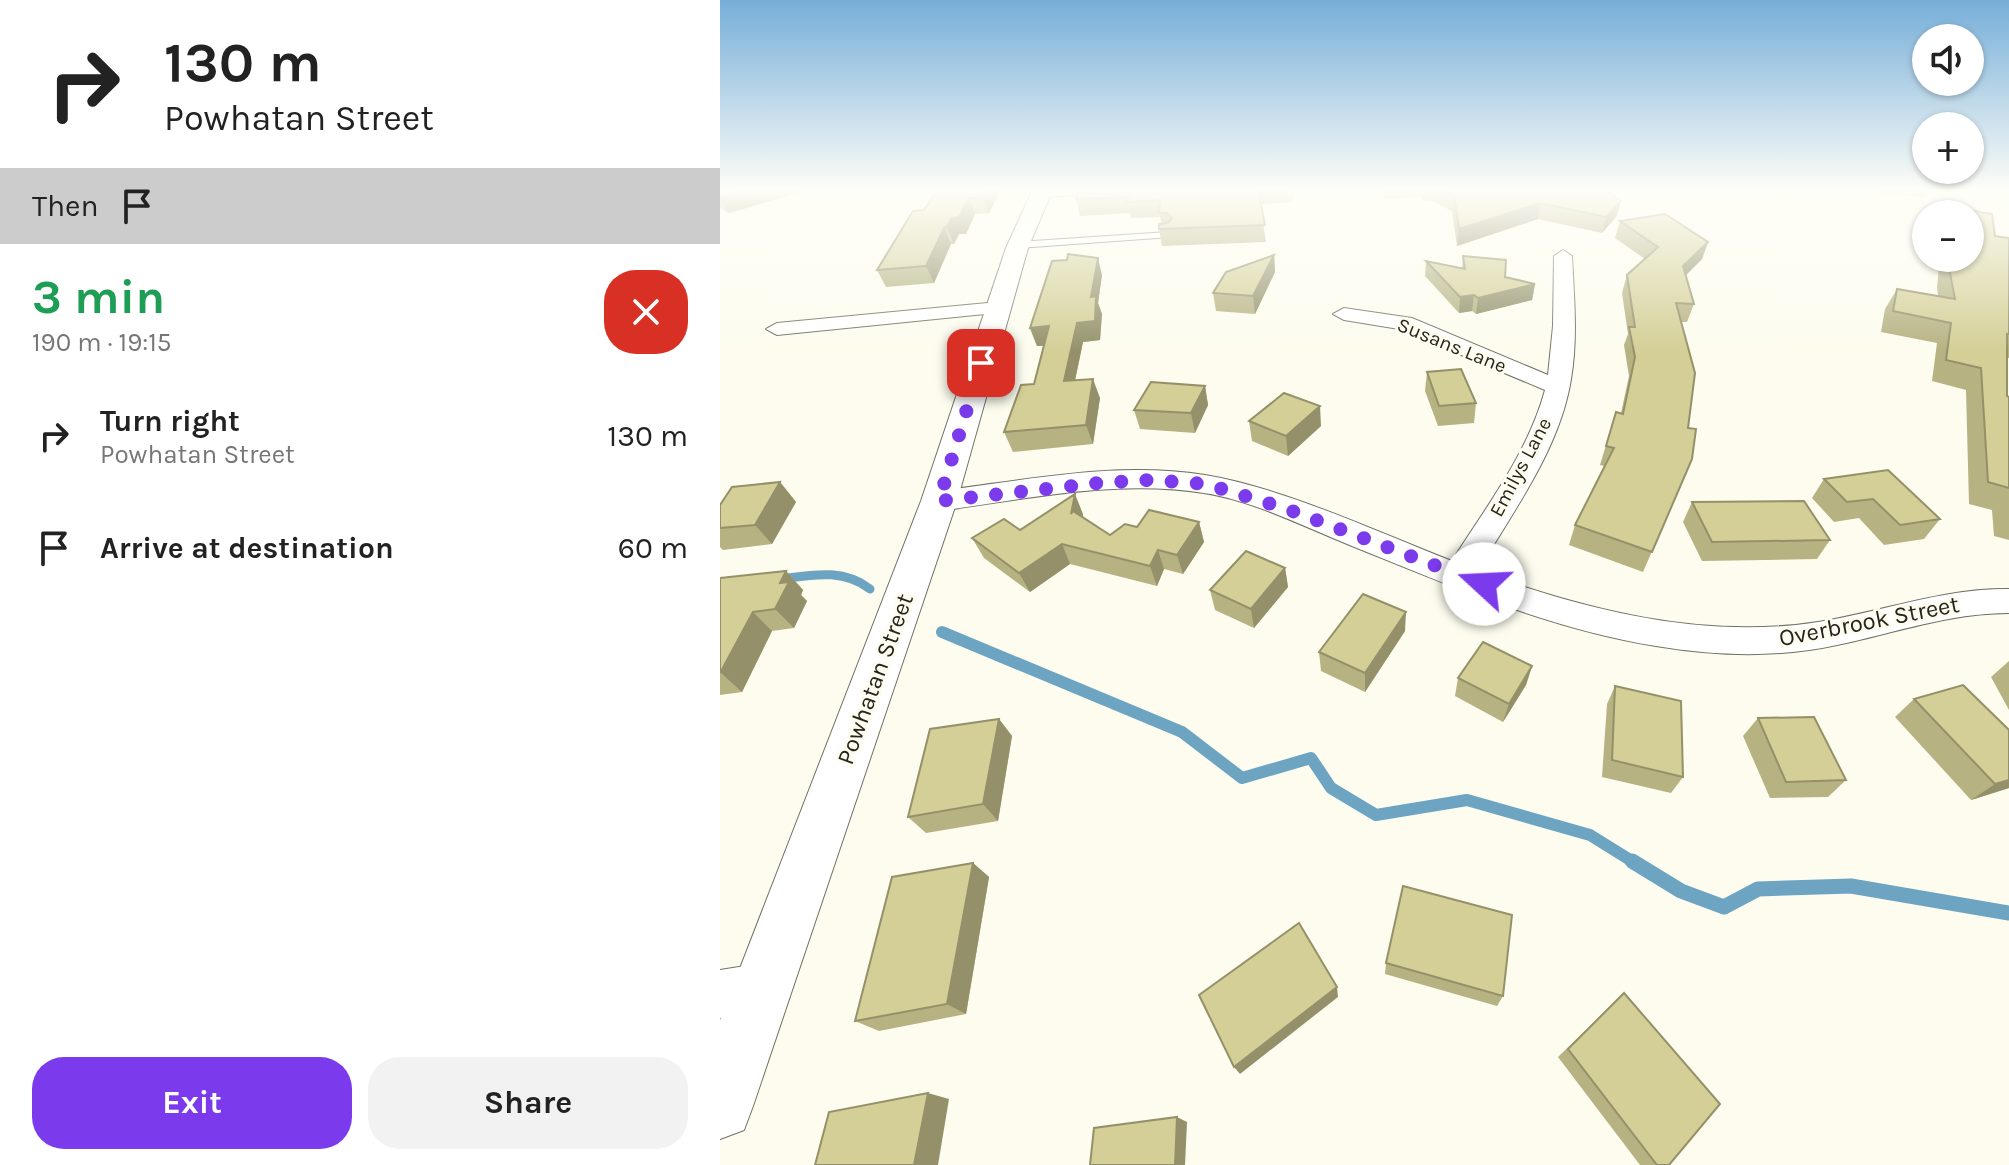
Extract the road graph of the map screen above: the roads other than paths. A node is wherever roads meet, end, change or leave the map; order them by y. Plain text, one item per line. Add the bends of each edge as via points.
1 (1054, 243) edge
2 (1018, 246) joint
3 (1563, 256) dead end
4 (998, 308) junction
5 (1344, 314) dead end
6 (777, 329) dead end
7 (1557, 387) junction
8 (939, 501) junction
9 (1460, 575) junction
10 (2009, 601) edge
11 (742, 990) edge
12 (720, 1106) edge

1 - 2 lane
2 - 4 street, Powhatan Street
3 - 7 street, Emilys Lane via 1563,348
4 - 6 street
4 - 8 street, Powhatan Street
5 - 7 street, Susans Lane via 1404,323
7 - 9 street, Emilys Lane via 1542,434
8 - 9 street, Overbrook Street via 1099,483 1206,484
8 - 11 street, Powhatan Street
9 - 10 street, Overbrook Street via 1601,622 1715,640 1835,632 1955,603
11 - 12 street, Powhatan Street

